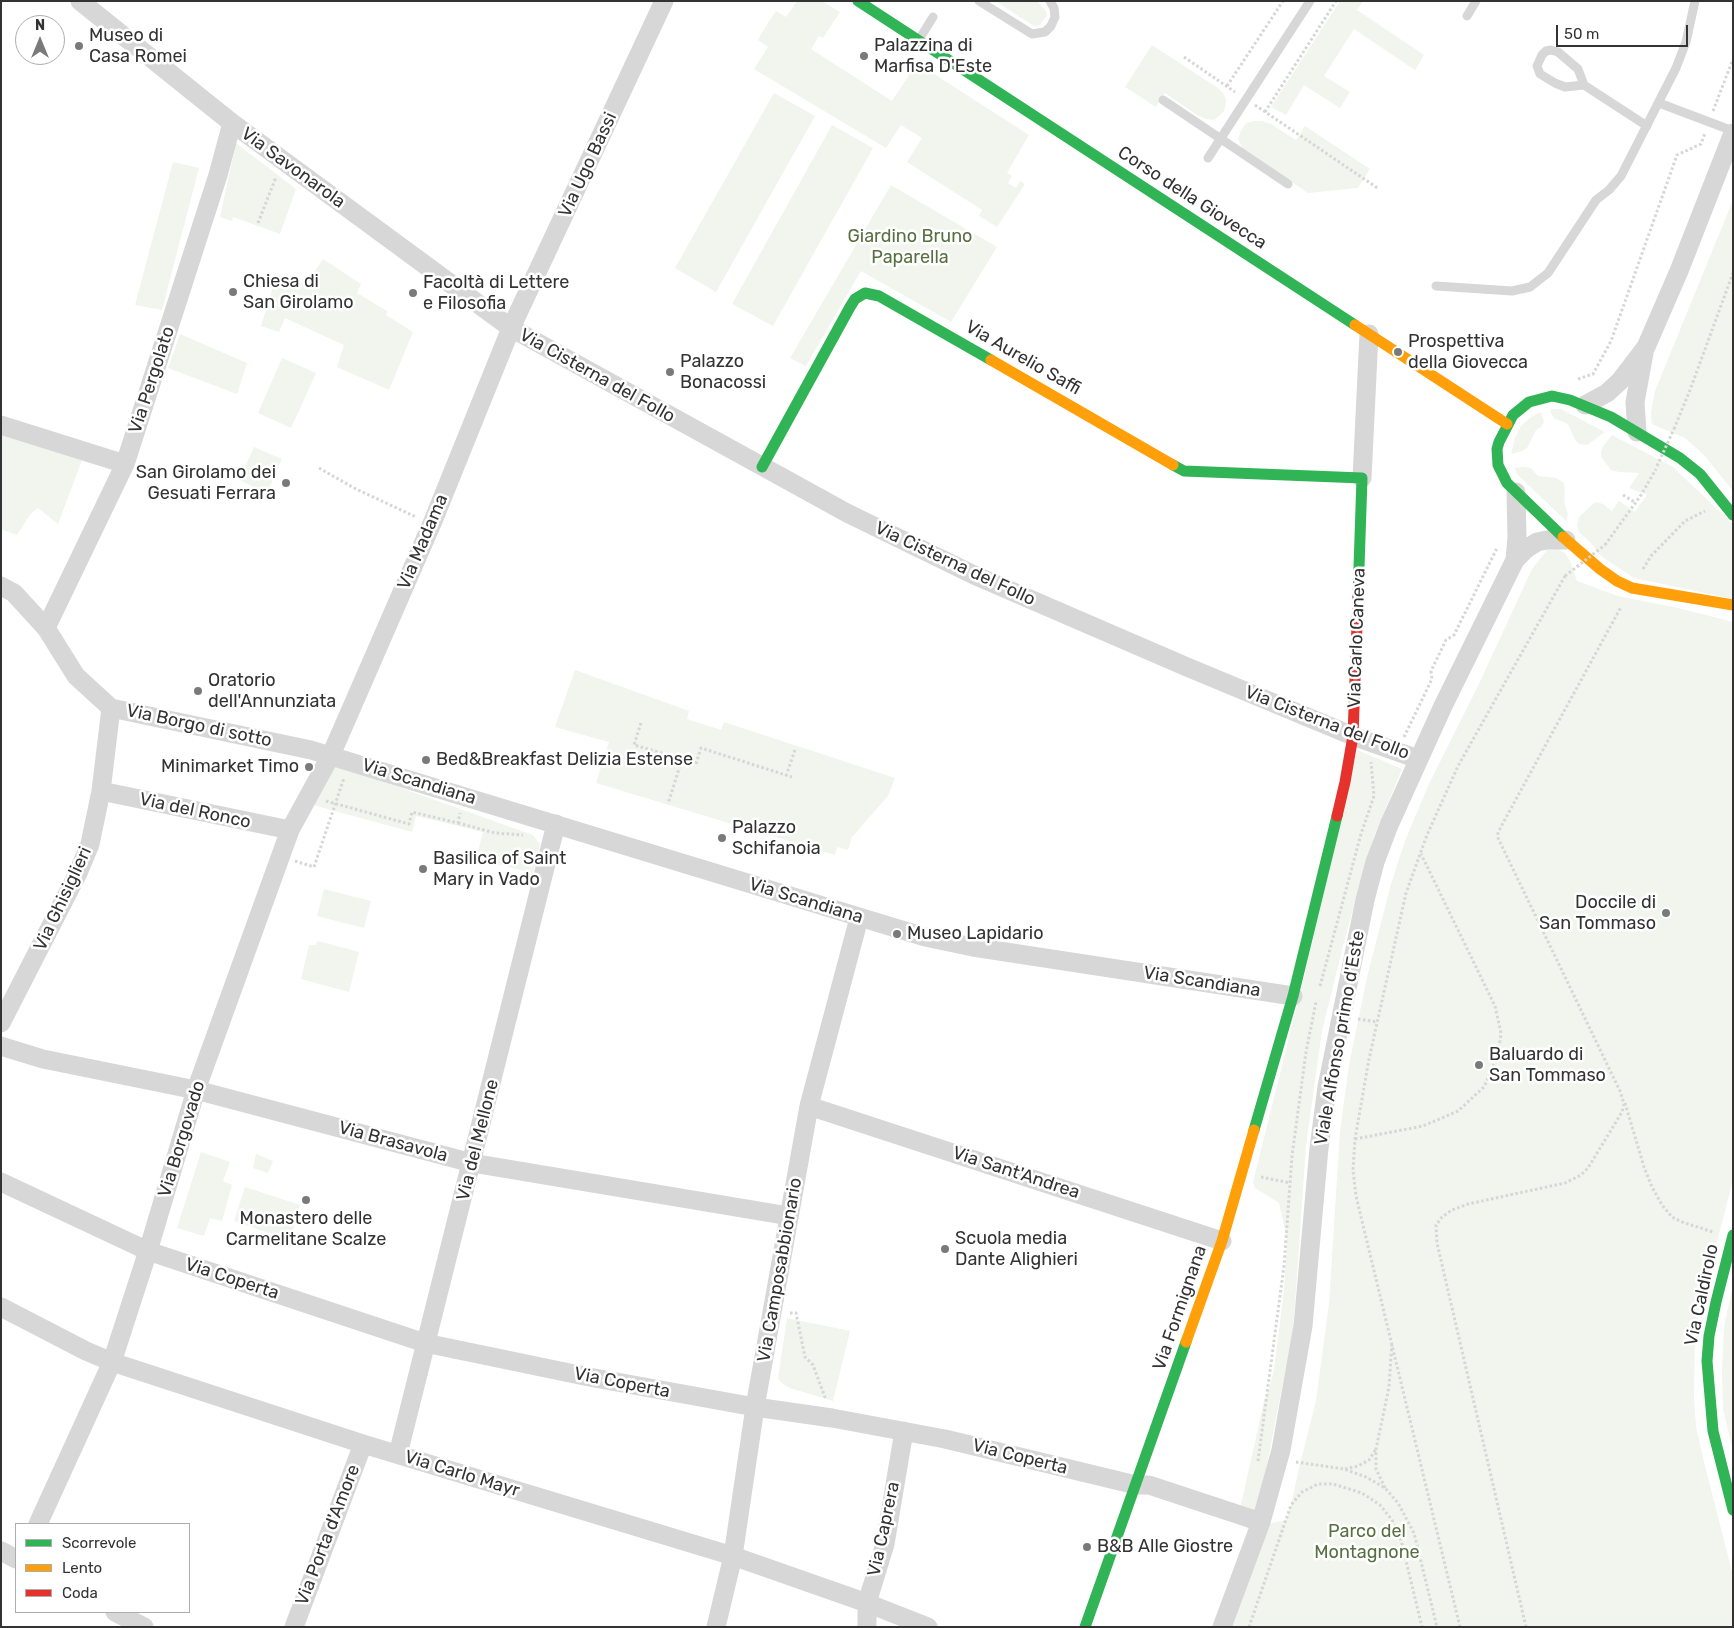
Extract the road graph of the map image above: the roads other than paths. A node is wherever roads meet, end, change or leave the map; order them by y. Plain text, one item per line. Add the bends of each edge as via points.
1 (80, 1) edge
2 (664, 1) edge
3 (858, 1) edge
4 (979, 1) edge
5 (1050, 1) edge
6 (1310, 1) edge
7 (1476, 1) edge
8 (1695, 1) edge
9 (1467, 16) dead end
10 (933, 17) dead end
11 (918, 40) junction
12 (1584, 85) junction
13 (1163, 100) dead end
14 (1659, 103) junction
15 (232, 123) junction
16 (1647, 126) junction
17 (1733, 132) edge
18 (1220, 139) junction
19 (1208, 158) dead end
20 (1288, 184) dead end
21 (1436, 286) dead end
22 (511, 328) junction
23 (1369, 334) junction
24 (1646, 347) junction
25 (1585, 405) junction
26 (1507, 424) junction
27 (1, 425) edge
28 (1637, 432) junction
29 (125, 464) junction
30 (762, 467) junction
31 (1362, 478) junction
32 (1516, 492) junction
33 (1729, 510) edge
34 (1566, 540) junction
35 (1515, 560) junction
36 (1, 586) edge
37 (1733, 605) edge
38 (46, 628) junction
39 (111, 708) junction
40 (1353, 736) junction
41 (331, 755) junction
42 (1418, 759) junction
43 (101, 791) junction
44 (556, 824) junction
45 (290, 830) junction
46 (859, 918) junction
47 (1293, 996) junction
48 (1, 1023) edge
49 (1, 1046) edge
50 (196, 1090) junction
51 (809, 1106) junction
52 (472, 1162) junction
53 (1, 1182) edge
54 (790, 1216) junction
55 (1732, 1236) edge
56 (1222, 1241) junction
57 (148, 1252) junction
58 (1, 1307) edge
59 (425, 1343) junction
60 (112, 1362) junction
61 (755, 1407) junction
62 (904, 1431) junction
63 (363, 1444) junction
64 (398, 1454) junction
65 (1136, 1485) junction
66 (1733, 1510) edge
67 (1261, 1522) junction
68 (38, 1523) edge
69 (1, 1552) edge
70 (733, 1556) junction
71 (15, 1559) edge
72 (867, 1603) junction
73 (117, 1613) edge
74 (144, 1627) edge
75 (294, 1627) edge
76 (716, 1627) edge
77 (867, 1627) edge
78 (928, 1627) edge
79 (1085, 1627) edge
80 (1222, 1627) edge

1 - 15 street, Via Savonarola
2 - 22 street, Via Ugo Bassi
3 - 11 street, Corso della Giovecca
4 - 5 lane via 1032,34 1044,32 1051,26 1055,17
6 - 18 lane
7 - 9 lane
8 - 14 lane via 1686,42
10 - 11 lane
11 - 23 street, Corso della Giovecca
12 - 12 lane via 1578,69 1558,52 1551,50 1542,54 1537,66 1540,74 1565,86
12 - 16 lane
13 - 18 lane
14 - 16 lane
14 - 17 lane
15 - 22 street, Via Savonarola
15 - 29 street, Via Pergolato
16 - 21 lane via 1621,176 1596,200 1540,281 1521,290 1504,291
17 - 24 street
18 - 19 lane
18 - 20 lane
22 - 30 street, Via Cisterna del Follo
22 - 41 street, Via Madama via 433,521
23 - 26 street, Corso della Giovecca
23 - 31 street, Via Carlo Caneva
24 - 25 street via 1620,381 1607,393
24 - 28 street via 1635,402
25 - 26 street via 1545,397 1520,408
25 - 28 street
26 - 32 street via 1497,449 1498,465
27 - 29 street
28 - 33 street via 1700,474
29 - 38 street, Via Pergolato
30 - 31 street, Via Aurelio Saffi via 850,306 865,293 879,296 1184,471
30 - 40 street, Via Cisterna del Follo via 974,575
31 - 40 street, Via Carlo Caneva
32 - 34 street
32 - 35 street
34 - 35 street via 1537,542
34 - 37 street via 1600,569 1632,588
35 - 42 street, Viale Alfonso primo d'Este
36 - 38 street, Via Borgo di sotto via 14,593
38 - 39 street, Via Borgo di sotto via 76,676
39 - 41 street, Via Borgo di sotto
39 - 43 street, Via Ghisiglieri
40 - 42 street, Via Cisterna del Follo
40 - 47 street, Via Carlo Caneva via 1345,782
41 - 44 street, Via Scandiana
41 - 45 street, Via Borgovado
42 - 67 street, Viale Alfonso primo d'Este via 1388,825 1365,900 1327,1088 1303,1326 1280,1459
43 - 45 street, Via del Ronco
43 - 48 street, Via Ghisiglieri via 90,844 78,873
44 - 46 street, Via Scandiana
44 - 52 street, Via del Mellone
45 - 50 street, Via Borgovado
46 - 47 street, Via Scandiana via 965,946
46 - 51 street, Via Camposabbionario
47 - 56 street, Via Formignana
49 - 50 street, Via Brasavola via 43,1059
50 - 52 street, Via Brasavola
50 - 57 street, Via Borgovado
51 - 54 street, Via Camposabbionario
51 - 56 street, Via Sant'Andrea
52 - 54 street, Via Brasavola
52 - 59 street, Via del Mellone
53 - 57 street, Via Coperta
54 - 61 street, Via Camposabbionario
55 - 66 street, Via Caldirolo via 1709,1336 1707,1362 1713,1431
56 - 65 street, Via Formignana
57 - 59 street, Via Coperta
57 - 60 street, Via Borgovado
58 - 60 street, Via Carlo Mayr
59 - 61 street, Via Coperta
59 - 64 street, Via del Mellone
60 - 63 street, Via Carlo Mayr
60 - 68 street, Via Borgovado
61 - 62 street, Via Coperta
61 - 70 street, Via Camposabbionario
62 - 65 street, Via Coperta
62 - 72 street, Via Caprera via 885,1544
63 - 64 street, Via Carlo Mayr
63 - 75 street, Via Porta d'Amore
64 - 70 street, Via Carlo Mayr
65 - 67 street, Via Coperta via 1149,1485
65 - 79 street, Via Formignana
67 - 80 street, Viale Alfonso primo d'Este
69 - 71 street
70 - 72 street, Via Carlo Mayr
70 - 76 street, Via Camposabbionario
72 - 77 street, Via Caprera
72 - 78 street, Via Carlo Mayr
73 - 74 street

